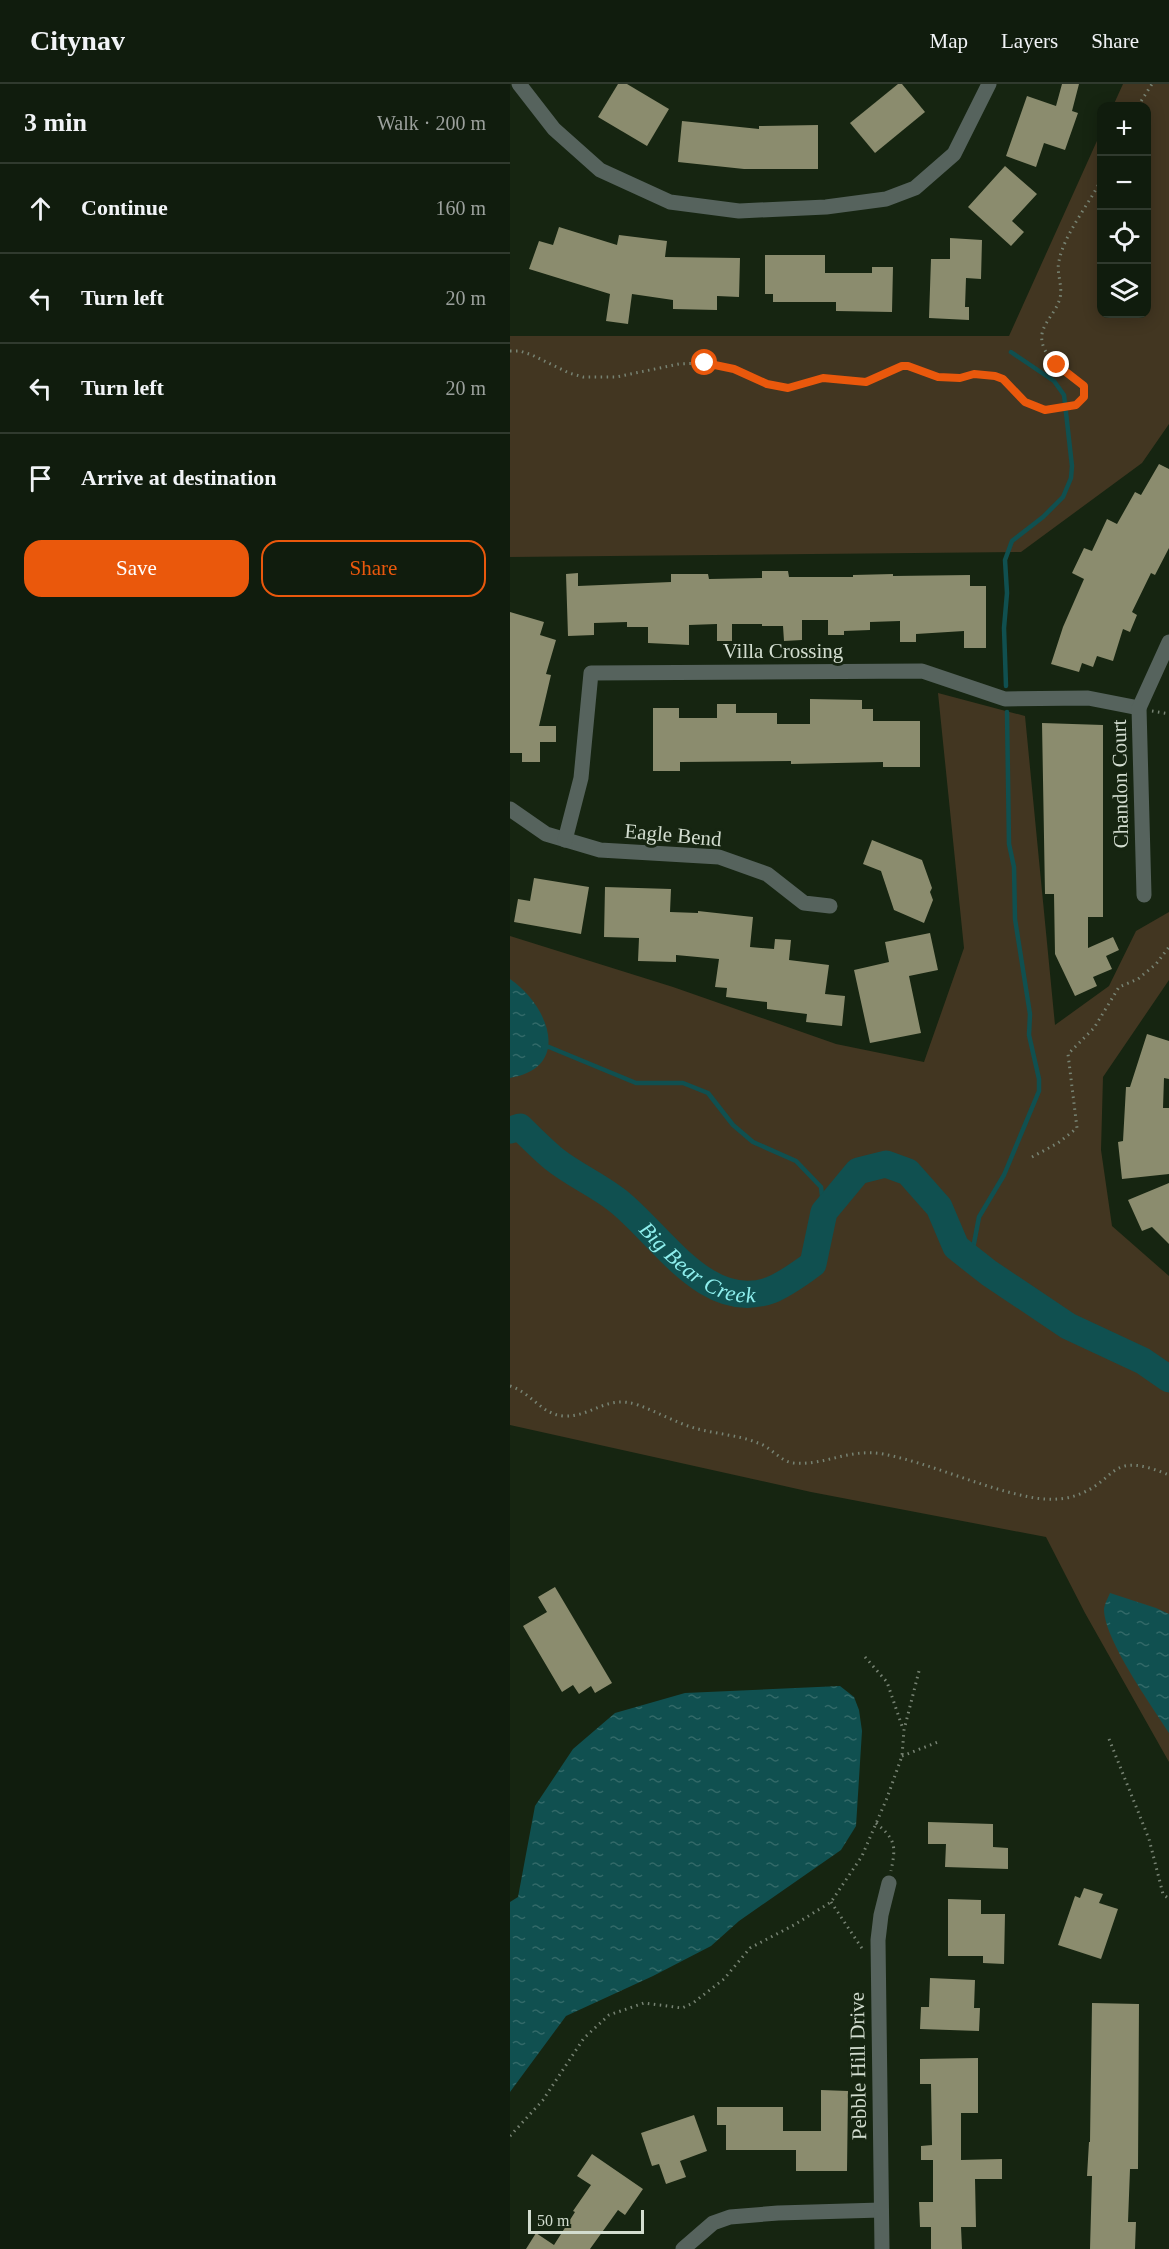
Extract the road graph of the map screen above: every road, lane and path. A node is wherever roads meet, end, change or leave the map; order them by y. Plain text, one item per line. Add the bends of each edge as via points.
1 (519, 84) edge
2 (989, 84) edge
3 (1152, 84) edge
4 (1141, 102) edge
5 (1097, 186) edge
6 (510, 351) edge
7 (1169, 642) edge
8 (1139, 708) junction
9 (510, 809) edge
10 (565, 840) junction
11 (1143, 895) dead end
12 (830, 906) dead end
13 (1169, 947) edge
14 (1032, 1157) dead end
15 (510, 1386) edge
16 (1169, 1476) edge
17 (865, 1658) dead end
18 (920, 1667) dead end
19 (904, 1730) junction
20 (1109, 1739) dead end
21 (938, 1742) dead end
22 (902, 1756) junction
23 (876, 1823) junction
24 (889, 1883) joint
25 (1169, 1899) edge
26 (831, 1902) junction
27 (879, 1972) junction
28 (510, 2136) edge
29 (881, 2210) junction
30 (683, 2249) edge
31 (882, 2249) edge

1 - 2 street via 554,129 600,170 670,202 739,211 826,207 886,199 915,188 954,154
3 - 4 path
5 - 6 path via 1058,262 1060,300 1041,331 1043,346 1051,359 1084,386 1084,397 1076,405 1045,410 1025,402 995,376 938,377 908,366 894,368 866,382 823,378 788,388 705,363 672,365 616,377 583,377 532,355
7 - 8 street, Chandon Court
8 - 10 street, Villa Crossing via 1088,698 1005,699 922,671 591,673 581,778
8 - 11 street, Chandon Court
9 - 10 street, Eagle Bend via 546,834
10 - 12 street, Eagle Bend via 600,850 719,857 767,873 804,903
13 - 14 path via 1138,979 1119,987 1094,1028 1068,1054 1077,1128
15 - 16 path via 524,1391 552,1414 584,1414 614,1402 636,1404 688,1426 761,1443 787,1461 808,1462 869,1452 1036,1498 1059,1500 1078,1496 1126,1465
17 - 19 path via 887,1682
18 - 19 path
19 - 22 path
20 - 25 path via 1149,1839 1163,1894
21 - 22 path
22 - 23 path
23 - 24 path via 896,1848
23 - 26 path via 862,1856
24 - 27 street, Pebble Hill Drive via 878,1940
26 - 27 path
26 - 28 path via 750,1948 724,1979 693,2003 682,2008 644,2003 609,2015 584,2038 543,2100
27 - 29 street, Pebble Hill Drive
29 - 30 street via 730,2217 713,2223
29 - 31 street, Pebble Hill Drive

